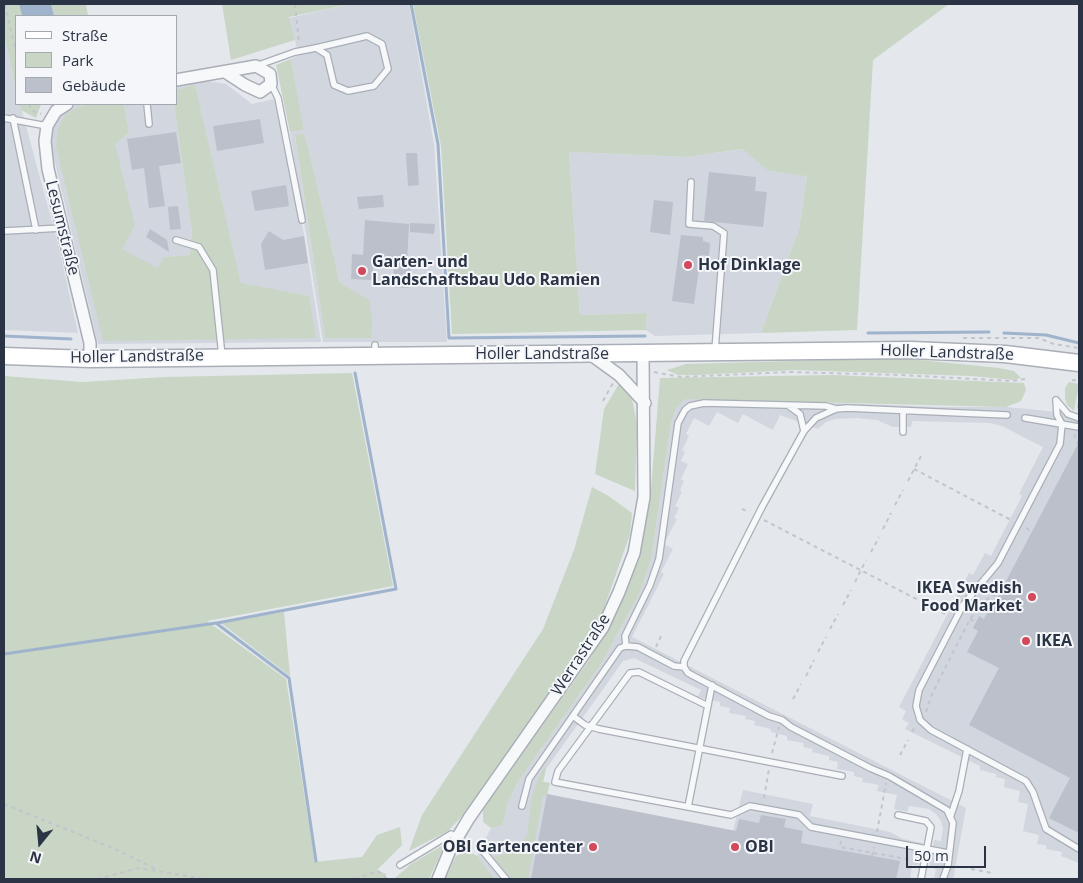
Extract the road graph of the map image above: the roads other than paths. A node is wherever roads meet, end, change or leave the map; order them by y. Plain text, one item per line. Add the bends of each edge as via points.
1 (316, 48) junction
2 (256, 66) junction
3 (225, 72) junction
4 (178, 80) edge
5 (271, 84) junction
6 (65, 105) edge
7 (147, 105) edge
8 (4, 118) edge
9 (12, 118) junction
10 (49, 122) junction
11 (149, 124) dead end
12 (691, 182) dead end
13 (302, 220) dead end
14 (62, 228) junction
15 (36, 230) junction
16 (4, 231) edge
17 (176, 240) dead end
18 (644, 353) junction
19 (715, 353) junction
20 (590, 354) junction
21 (4, 356) edge
22 (222, 356) junction
23 (90, 359) junction
24 (1079, 363) edge
25 (645, 403) junction
26 (789, 406) junction
27 (836, 409) junction
28 (903, 411) junction
29 (1007, 415) dead end
30 (1078, 415) edge
31 (1025, 418) dead end
32 (1062, 424) junction
33 (1076, 428) edge
34 (804, 431) junction
35 (903, 432) dead end
36 (626, 646) junction
37 (684, 667) junction
38 (712, 685) junction
39 (708, 706) junction
40 (573, 716) junction
41 (591, 726) junction
42 (700, 748) junction
43 (967, 749) junction
44 (842, 776) dead end
45 (522, 806) dead end
46 (688, 807) junction
47 (951, 814) junction
48 (898, 815) dead end
49 (457, 837) junction
50 (481, 849) dead end
51 (927, 849) junction
52 (1079, 849) edge
53 (948, 853) junction
54 (400, 865) dead end
55 (438, 879) edge
56 (506, 879) edge
57 (921, 879) edge
58 (943, 879) edge

1 - 1 lane via 367,36 382,44 388,68 374,86 348,91 334,85 327,55
1 - 2 lane
2 - 3 street
2 - 5 street via 270,74
3 - 4 street
3 - 5 street via 260,92
5 - 13 lane via 278,98
6 - 10 street via 56,111
7 - 11 lane
8 - 9 lane
9 - 10 lane
9 - 15 lane
10 - 14 street, Lesumstraße via 45,141 48,170
12 - 19 lane via 689,224 713,226 724,233
14 - 15 lane
14 - 23 street, Lesumstraße via 90,343
15 - 16 lane
17 - 22 lane via 199,247 213,270
18 - 19 main road, Holler Landstraße
18 - 20 main road, Holler Landstraße
18 - 25 street, Werrastraße
19 - 24 main road, Holler Landstraße via 911,350 1005,354
20 - 22 main road, Holler Landstraße via 375,350
20 - 25 street via 619,375
21 - 23 main road, Holler Landstraße
22 - 23 main road, Holler Landstraße
25 - 49 street, Werrastraße via 644,497 634,553 619,592 603,627
26 - 27 lane
26 - 34 lane via 800,414
26 - 36 lane via 704,403 690,406 681,416 659,560 625,636
27 - 28 lane
27 - 34 lane via 816,418
28 - 29 lane
28 - 35 lane
30 - 32 lane via 1068,414 1056,400
31 - 32 lane
32 - 33 lane
32 - 43 lane via 1060,444 1010,541 993,569 963,605 916,697 917,713 925,725
34 - 37 lane via 757,517
36 - 37 lane via 638,647 674,666
36 - 40 lane via 616,653
37 - 38 lane via 688,673
38 - 39 lane
38 - 47 lane via 889,776
39 - 41 lane via 635,671 630,673
39 - 42 lane
40 - 41 lane
40 - 45 lane via 529,779
41 - 42 lane
41 - 46 lane via 558,771 555,782
42 - 44 lane
42 - 46 lane
43 - 47 lane
43 - 52 lane via 1026,781 1046,829
46 - 51 lane via 731,815 750,806 799,815 812,827
47 - 53 lane via 953,824
48 - 51 lane via 929,824 931,831
49 - 54 lane via 451,834
49 - 55 street, Werrastraße
50 - 56 lane
51 - 53 lane
51 - 57 lane
53 - 58 lane

